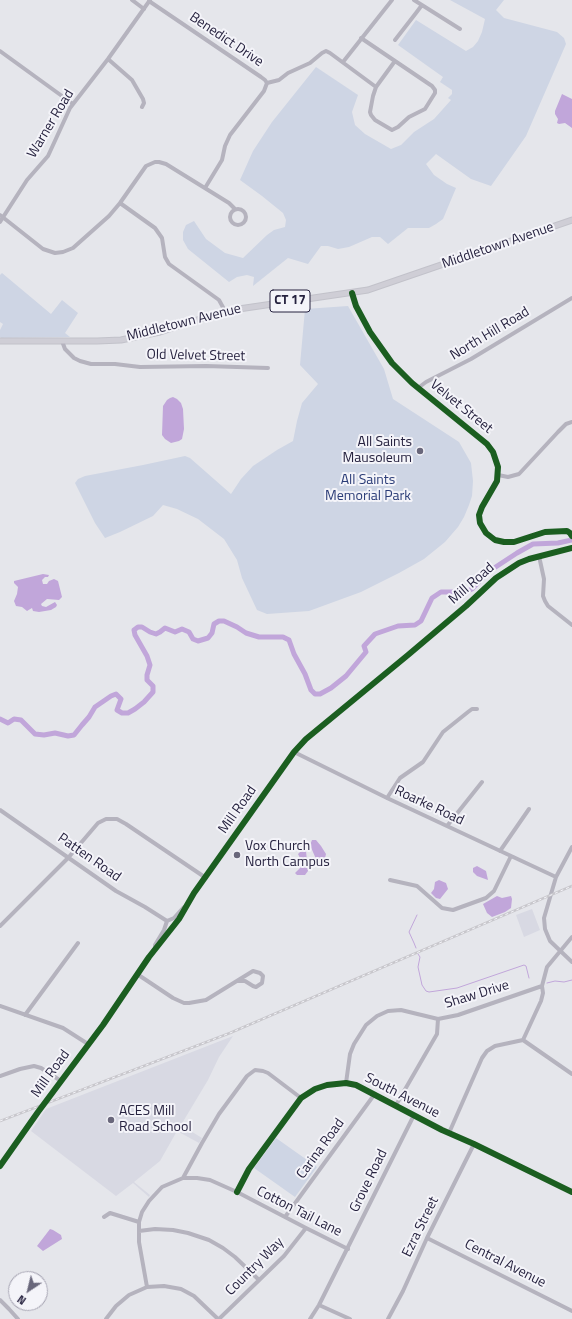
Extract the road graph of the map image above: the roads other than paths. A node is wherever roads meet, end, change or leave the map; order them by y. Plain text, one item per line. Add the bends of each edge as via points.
1 (132, 0) edge
2 (392, 0) edge
3 (414, 0) edge
4 (150, 1) edge
5 (422, 5) junction
6 (144, 9) junction
7 (460, 29) dead end
8 (362, 38) junction
9 (394, 40) dead end
10 (0, 51) edge
11 (108, 59) junction
12 (395, 61) junction
13 (343, 62) junction
14 (266, 83) junction
15 (376, 87) junction
16 (73, 104) junction
17 (142, 108) dead end
18 (205, 188) junction
19 (120, 203) junction
20 (235, 209) junction
21 (2, 216) edge
22 (572, 220) edge
23 (0, 222) edge
24 (352, 293) junction
25 (572, 298) edge
26 (224, 311) junction
27 (0, 341) edge
28 (62, 341) junction
29 (268, 368) dead end
30 (418, 388) junction
31 (572, 422) edge
32 (498, 475) junction
33 (570, 530) edge
34 (572, 536) edge
35 (572, 548) edge
36 (539, 556) junction
37 (572, 625) edge
38 (477, 709) dead end
39 (294, 752) junction
40 (482, 782) dead end
41 (387, 798) junction
42 (529, 809) dead end
43 (0, 810) edge
44 (447, 826) junction
45 (572, 847) edge
46 (500, 851) junction
47 (511, 856) junction
48 (68, 858) junction
49 (556, 877) junction
50 (206, 878) junction
51 (390, 880) dead end
52 (187, 906) junction
53 (167, 921) junction
54 (0, 926) edge
55 (572, 937) edge
56 (78, 943) dead end
57 (155, 949) junction
58 (560, 951) junction
59 (572, 962) edge
60 (137, 974) junction
61 (238, 981) junction
62 (542, 986) junction
63 (0, 1006) edge
64 (25, 1015) junction
65 (438, 1019) junction
66 (523, 1040) junction
67 (88, 1044) junction
68 (572, 1074) edge
69 (0, 1076) edge
70 (61, 1081) junction
71 (346, 1083) junction
72 (374, 1095) junction
73 (301, 1098) junction
74 (396, 1105) junction
75 (414, 1115) junction
76 (449, 1133) junction
77 (474, 1144) junction
78 (0, 1166) edge
79 (183, 1178) junction
80 (237, 1192) junction
81 (572, 1192) edge
82 (104, 1217) dead end
83 (285, 1217) junction
84 (139, 1222) junction
85 (306, 1228) junction
86 (139, 1231) junction
87 (427, 1238) junction
88 (348, 1249) junction
89 (258, 1279) junction
90 (147, 1287) junction
91 (0, 1300) edge
92 (319, 1305) junction
93 (572, 1311) edge
94 (18, 1319) edge
95 (106, 1319) edge
96 (218, 1319) edge
97 (310, 1319) edge
98 (350, 1319) edge
99 (388, 1319) edge

1 - 6 street
2 - 8 street
3 - 5 street
4 - 6 street, Warner Road
4 - 14 street, Benedict Drive via 261,77
5 - 7 street
5 - 9 street
6 - 11 street, Warner Road
8 - 12 street
8 - 13 street
10 - 16 street
11 - 16 street, Warner Road
11 - 17 street via 132,80 143,99
12 - 15 street
12 - 15 street via 434,88 435,94 427,108 407,119 396,129 388,129 370,114
13 - 14 street via 324,52 310,64 288,73 279,80
13 - 15 street
14 - 18 street, Benedict Drive via 264,91 230,135 222,160
16 - 21 street, Warner Road via 48,156 27,180
18 - 19 street via 166,164 155,162 146,166
18 - 20 street
19 - 21 street via 76,245 58,253 40,247
19 - 26 street via 155,228 162,238 165,257 169,264 219,300
20 - 20 street via 245,214 242,225 234,225 230,219
21 - 23 street, Warner Road
22 - 24 main road, Middletown Avenue / CT 17 via 382,286
24 - 26 main road, Middletown Avenue / CT 17
24 - 30 street, Velvet Street via 377,344
25 - 30 street, North Hill Road via 472,359
26 - 28 main road, Middletown Avenue / CT 17 via 139,337 107,341
27 - 28 main road, Middletown Avenue / CT 17
28 - 29 street, Old Velvet Street via 65,349 74,358 91,364
30 - 32 street, Velvet Street via 487,444 495,456
31 - 32 street via 566,424 519,474 508,477
32 - 33 street via 495,486 479,515 482,528 491,537 501,542 509,542 545,532
33 - 34 street
35 - 36 street, Mill Road
36 - 37 street via 545,601
36 - 39 street, Mill Road via 523,561 496,578 306,739
38 - 41 street via 472,709 443,732 423,762 400,778
39 - 41 street, Roarke Road
39 - 50 street, Mill Road
40 - 44 street
41 - 44 street, Roarke Road
42 - 46 street
43 - 48 street, Patten Road
44 - 46 street, Roarke Road
45 - 49 street
46 - 47 street, Roarke Road
47 - 49 street, Roarke Road
47 - 51 street via 494,891 486,898 452,910 442,908 417,886
48 - 50 street via 98,823 106,819 117,819
48 - 53 street, Patten Road via 116,891
48 - 54 street
49 - 58 street via 544,914 544,929 550,941
50 - 52 street, Mill Road
52 - 53 street
52 - 57 street, Mill Road
53 - 57 street
55 - 58 street
56 - 64 street
57 - 60 street, Mill Road
58 - 59 street
58 - 62 street via 547,968
60 - 61 street via 173,998 189,1004 206,1000
60 - 67 street, Mill Road
61 - 61 street via 253,971 260,972 263,976 262,983 256,986
62 - 65 street, Shaw Drive via 458,1015
62 - 66 street via 541,1001
63 - 64 street
64 - 67 street via 63,1028
65 - 71 street, Shaw Drive via 401,1010 388,1011 377,1016 366,1025 354,1044
65 - 74 street via 437,1034
66 - 68 street
66 - 76 street via 495,1046 487,1051
67 - 70 street, Mill Road
69 - 70 street via 34,1066
70 - 78 street, Mill Road
71 - 72 street, South Avenue
71 - 73 street, South Avenue via 327,1085
72 - 74 street, South Avenue
72 - 83 street, Carina Road
73 - 79 street via 268,1073 255,1070 247,1076 219,1114
73 - 80 street, South Avenue via 249,1169
74 - 75 street, South Avenue
75 - 76 street, South Avenue
75 - 88 street, Grove Road
76 - 77 street, South Avenue
77 - 81 street, South Avenue
77 - 87 street, Ezra Street
79 - 80 street, Cotton Tail Lane via 210,1180
79 - 84 street, Cotton Tail Lane via 162,1188 149,1201
80 - 83 street, Cotton Tail Lane
82 - 84 street via 110,1213
83 - 85 street, Cotton Tail Lane
84 - 86 street, Cotton Tail Lane
85 - 88 street, Cotton Tail Lane
85 - 89 street, Country Way via 284,1256
86 - 89 street via 173,1230 209,1240 235,1256
86 - 90 street, Cotton Tail Lane via 138,1242
87 - 93 street, Central Avenue
87 - 99 street, Ezra Street
88 - 92 street, Grove Road
89 - 96 street, Country Way
90 - 95 street via 124,1299
90 - 96 street via 173,1287 187,1292
91 - 94 street
92 - 97 street, Grove Road
92 - 98 street

